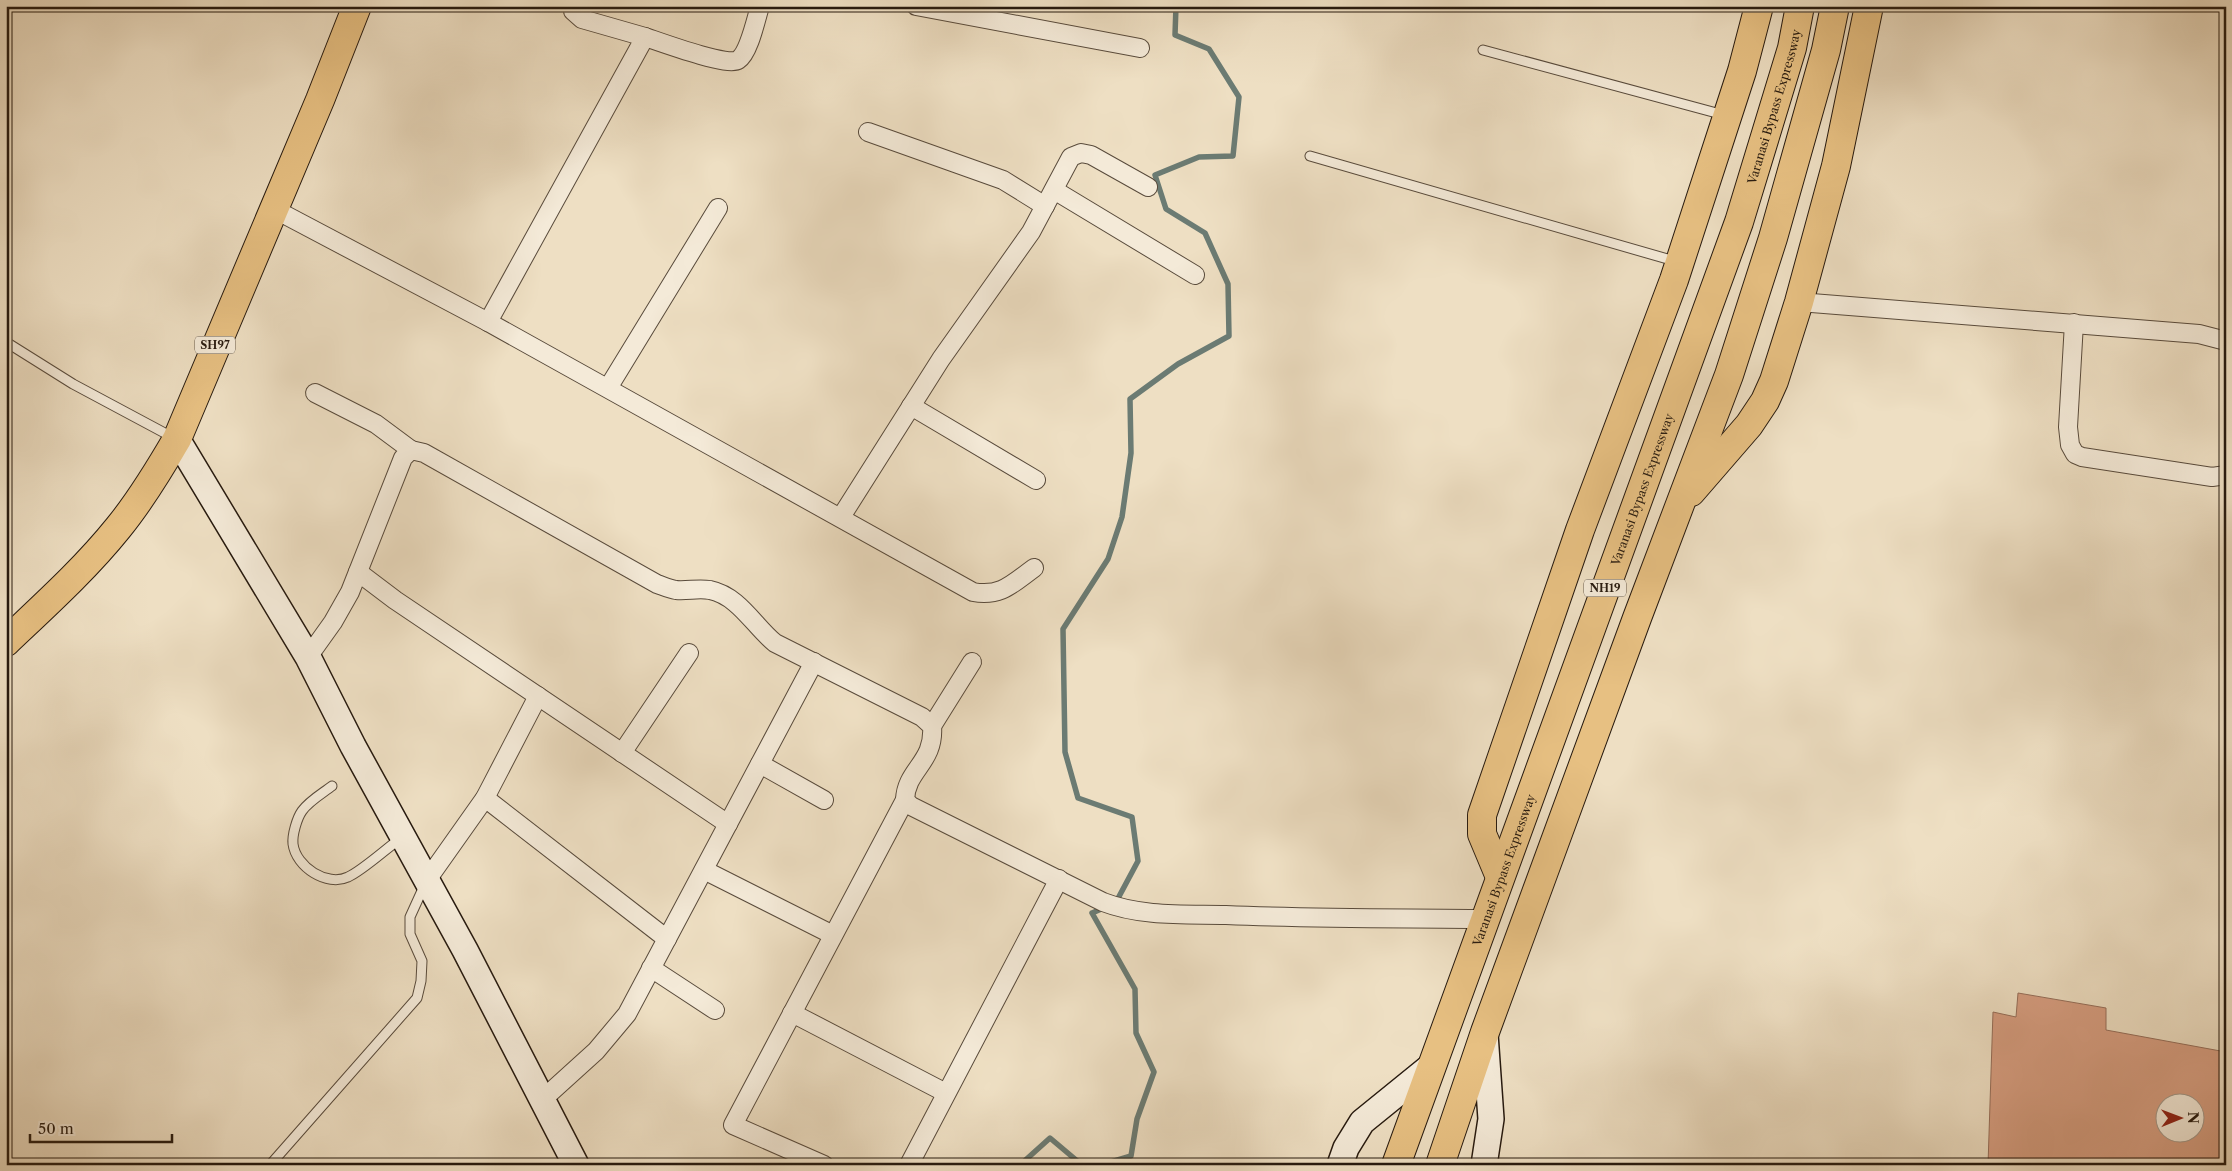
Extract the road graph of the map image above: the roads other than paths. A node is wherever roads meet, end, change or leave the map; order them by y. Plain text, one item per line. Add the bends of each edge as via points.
1 (357, 6) edge
2 (573, 6) edge
3 (760, 6) edge
4 (916, 6) edge
5 (1759, 6) edge
6 (1800, 6) edge
7 (1835, 6) edge
8 (1869, 6) edge
9 (645, 37) junction
10 (1140, 48) dead end
11 (1482, 50) dead end
12 (1727, 116) junction
13 (868, 132) dead end
14 (1310, 156) dead end
15 (1148, 187) dead end
16 (1054, 190) junction
17 (1045, 206) junction
18 (718, 208) dead end
19 (274, 209) junction
20 (1680, 262) junction
21 (1195, 275) dead end
22 (1799, 302) junction
23 (488, 322) junction
24 (2074, 323) junction
25 (2226, 341) edge
26 (6, 342) edge
27 (608, 388) junction
28 (315, 393) dead end
29 (911, 406) junction
30 (177, 439) junction
31 (411, 450) junction
32 (2226, 475) edge
33 (1036, 480) dead end
34 (1678, 507) junction
35 (841, 517) junction
36 (1034, 568) dead end
37 (358, 572) junction
38 (6, 642) edge
39 (689, 653) dead end
40 (308, 657) junction
41 (814, 662) junction
42 (972, 662) dead end
43 (538, 696) junction
44 (932, 726) junction
45 (622, 752) junction
46 (760, 764) junction
47 (332, 786) dead end
48 (484, 798) junction
49 (824, 800) dead end
50 (905, 800) junction
51 (728, 824) junction
52 (403, 836) junction
53 (704, 870) junction
54 (1500, 877) junction
55 (1058, 879) junction
56 (427, 880) junction
57 (1484, 919) junction
58 (833, 935) junction
59 (667, 939) junction
60 (651, 968) junction
61 (715, 1010) dead end
62 (792, 1013) junction
63 (1485, 1032) junction
64 (1431, 1066) junction
65 (946, 1093) junction
66 (543, 1099) junction
67 (270, 1165) edge
68 (576, 1165) edge
69 (824, 1165) edge
70 (909, 1165) edge
71 (1340, 1165) edge
72 (1396, 1165) edge
73 (1440, 1165) edge
74 (1484, 1165) edge

1 - 19 main road, SH97
2 - 9 street via 573,11 582,19
3 - 9 street via 746,48 740,59 734,62 713,59
4 - 10 street
5 - 12 main road
6 - 54 main road, Varanasi Bypass Expressway / NH19 via 1792,48 1739,222
7 - 34 main road, NH19 via 1826,50 1773,238 1729,374
8 - 22 main road via 1836,166
9 - 23 street
11 - 12 lane
12 - 20 main road
13 - 17 street via 1003,180
14 - 20 lane
15 - 16 street via 1091,155 1081,153 1071,157
16 - 17 street
16 - 21 street
17 - 29 street via 1031,232
18 - 27 street
19 - 23 street
19 - 30 main road, SH97
20 - 54 main road via 1580,530 1482,815 1482,834
22 - 24 street
22 - 34 main road via 1765,401 1749,425
23 - 27 street
24 - 25 street via 2199,334
24 - 32 street via 2068,427 2070,445 2075,454 2212,477
26 - 30 lane via 73,384
27 - 35 street
28 - 31 street via 376,424
29 - 33 street
29 - 35 street
30 - 38 main road, SH97 via 149,486 118,528 78,573
30 - 40 street
31 - 37 street via 403,458
31 - 41 street via 424,452 657,584 675,590 698,588 713,591 739,605 759,630 775,643
34 - 63 main road, NH19
35 - 36 street via 973,592 994,594
37 - 40 street via 333,622
37 - 43 street
39 - 45 street
40 - 52 street
41 - 44 street via 922,717
41 - 46 street
42 - 44 street
43 - 45 street
43 - 48 street
44 - 50 street via 930,752 910,780
45 - 51 street
46 - 49 street
46 - 51 street
47 - 52 lane via 302,810 296,827 293,844 302,863 314,874 330,879 348,878
48 - 56 street
48 - 59 street
50 - 55 street via 911,806
50 - 58 street
51 - 53 street
52 - 56 street
53 - 58 street
53 - 59 street
54 - 57 main road, Varanasi Bypass Expressway / NH19
55 - 57 street via 1122,910 1144,913
55 - 65 street
56 - 66 street
56 - 67 lane via 410,917 410,934 422,961 417,998
57 - 64 main road, Varanasi Bypass Expressway / NH19
58 - 62 street
59 - 60 street
60 - 61 street
60 - 66 street via 616,1030
62 - 65 street
62 - 69 street via 733,1125
63 - 73 main road, NH19
63 - 74 street via 1492,1119
64 - 71 street via 1362,1122
64 - 72 main road, Varanasi Bypass Expressway / NH19
65 - 70 street
66 - 68 street

